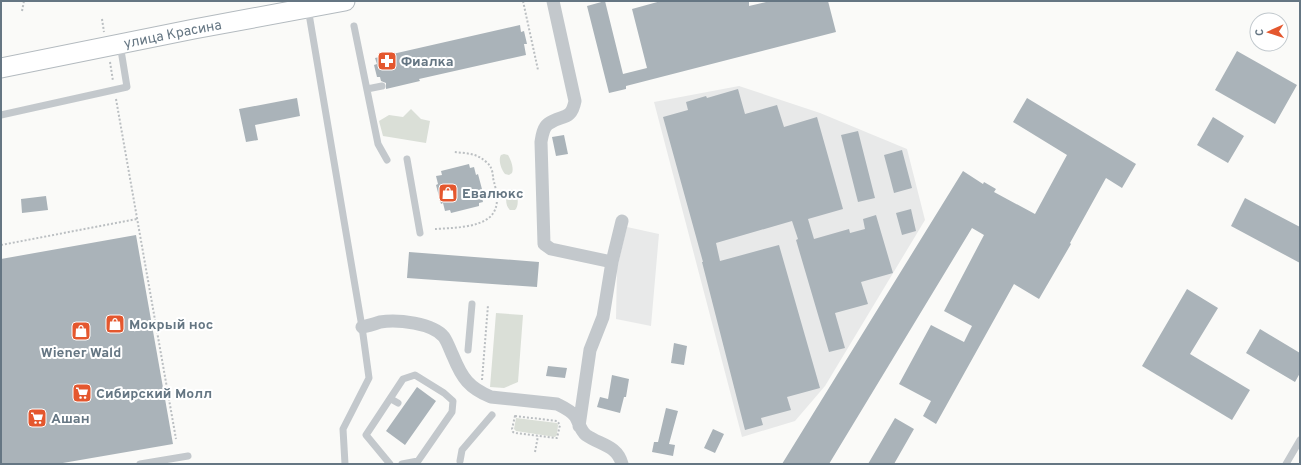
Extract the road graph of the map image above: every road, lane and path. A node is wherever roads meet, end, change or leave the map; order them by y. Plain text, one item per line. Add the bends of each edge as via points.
1 (24, 1) edge
2 (345, 1) edge
3 (523, 1) edge
4 (553, 1) edge
5 (308, 8) junction
6 (22, 11) dead end
7 (102, 19) dead end
8 (354, 26) dead end
9 (113, 46) junction
10 (1, 68) edge
11 (538, 70) dead end
12 (382, 86) dead end
13 (367, 89) junction
14 (115, 90) junction
15 (1, 115) edge
16 (454, 152) dead end
17 (408, 159) dead end
18 (387, 160) dead end
19 (137, 219) junction
20 (622, 221) dead end
21 (435, 229) dead end
22 (420, 233) dead end
23 (1, 245) edge
24 (612, 262) junction
25 (472, 304) dead end
26 (488, 305) dead end
27 (362, 327) junction
28 (468, 350) dead end
29 (483, 376) dead end
30 (391, 399) junction
31 (398, 403) dead end
32 (492, 415) dead end
33 (579, 426) junction
34 (538, 436) junction
35 (176, 439) dead end
36 (1300, 440) edge
37 (535, 452) dead end
38 (188, 456) dead end
39 (460, 461) dead end
40 (140, 464) edge
41 (345, 464) edge
42 (390, 464) edge
43 (402, 464) edge
44 (622, 464) edge
45 (1286, 464) edge

1 - 6 path
2 - 5 street, улица Красина
3 - 11 path
4 - 24 street via 575,101 570,115 548,124 543,132 541,142 544,244 551,249
5 - 9 street, улица Красина
5 - 27 lane
7 - 9 path
8 - 13 lane
9 - 10 street, улица Красина
9 - 14 path
9 - 14 lane via 127,87
12 - 13 lane
13 - 18 lane via 378,144
14 - 15 lane
14 - 19 path
16 - 21 path via 482,158 491,167 498,197 497,207 491,216 474,224
17 - 22 lane
19 - 23 path
19 - 35 path
20 - 24 street
24 - 33 street via 603,317 590,350
25 - 28 lane
26 - 29 path
27 - 33 street via 382,322 399,322 418,324 438,331 444,337 465,380 482,393 500,399 557,404 575,416
27 - 41 lane via 369,378 343,429
30 - 31 lane
30 - 42 lane via 366,435
30 - 43 lane via 403,379 415,375 453,401 452,412 418,460
32 - 39 lane via 462,450
33 - 44 street via 586,435 616,452
34 - 34 path via 513,432 515,416 560,423 557,438
34 - 37 path
36 - 45 lane
38 - 40 lane

